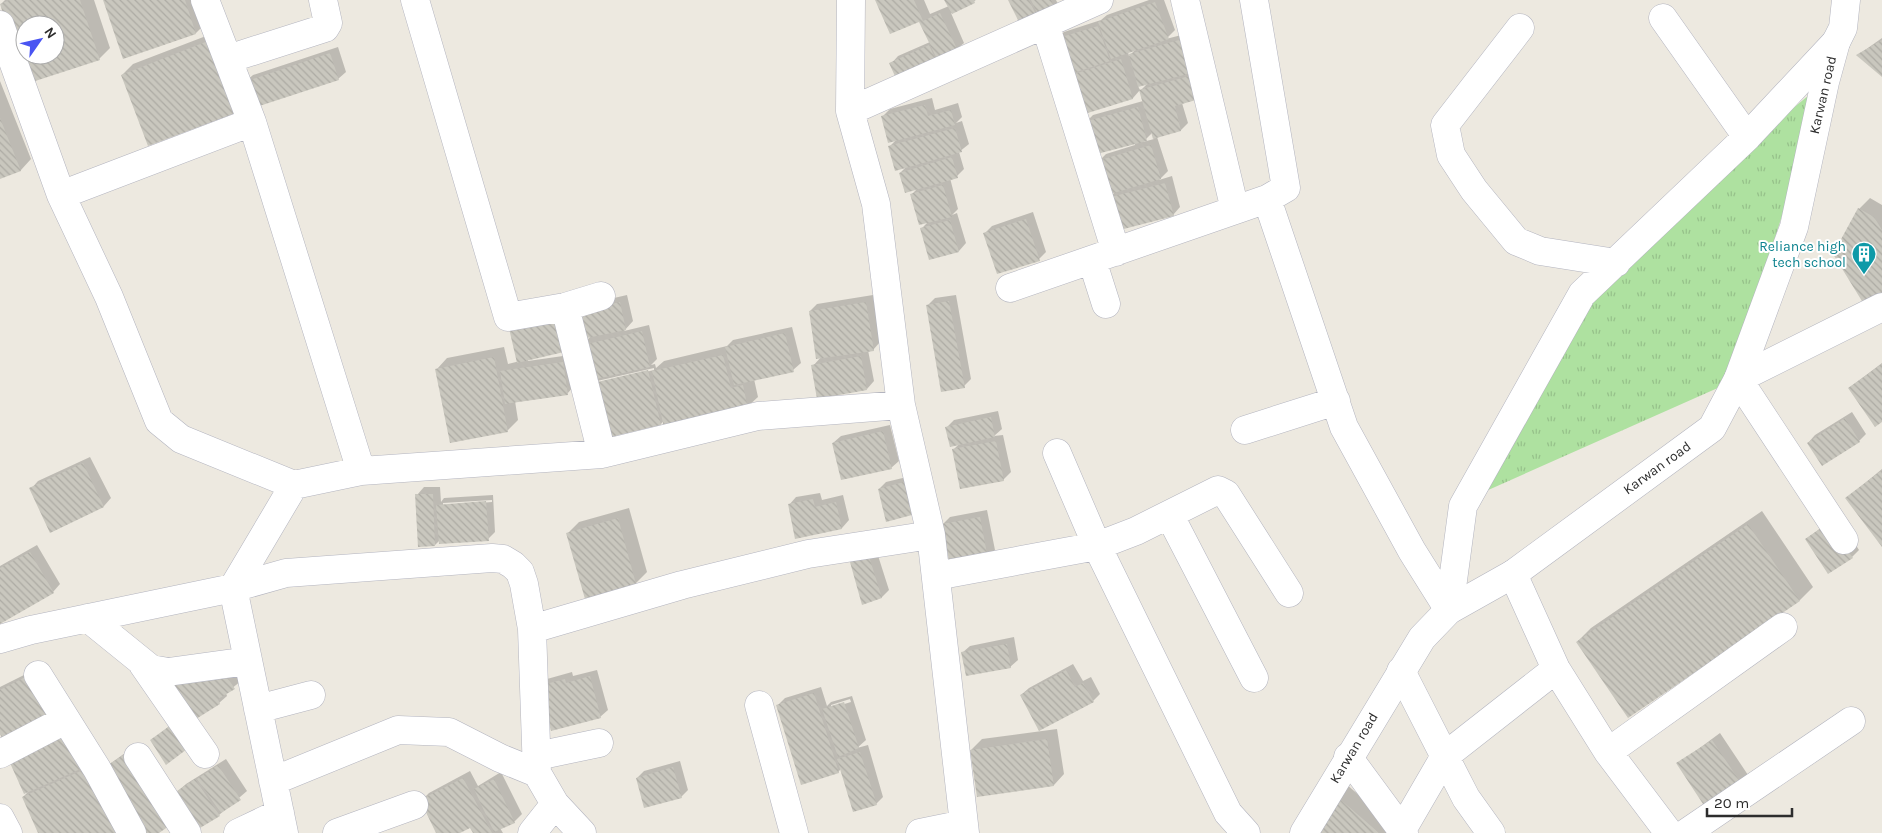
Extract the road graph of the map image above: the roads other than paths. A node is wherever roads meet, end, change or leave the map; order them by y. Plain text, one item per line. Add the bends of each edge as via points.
1 (205, 0) edge
2 (323, 0) edge
3 (415, 0) edge
4 (851, 0) edge
5 (1099, 0) edge
6 (1185, 0) edge
7 (1254, 0) edge
8 (1846, 0) edge
9 (1663, 18) dead end
10 (1045, 24) junction
11 (0, 25) edge
12 (1520, 28) dead end
13 (1836, 42) junction
14 (228, 59) junction
15 (850, 112) junction
16 (252, 122) junction
17 (1748, 137) junction
18 (60, 195) junction
19 (1267, 199) junction
20 (1235, 210) junction
21 (1104, 256) junction
22 (1616, 263) junction
23 (1010, 288) dead end
24 (601, 296) dead end
25 (1106, 304) dead end
26 (565, 307) junction
27 (1879, 315) edge
28 (1738, 378) junction
29 (1336, 401) junction
30 (902, 405) junction
31 (1245, 430) dead end
32 (1057, 453) dead end
33 (602, 454) junction
34 (361, 470) junction
35 (294, 485) junction
36 (1170, 516) junction
37 (931, 536) junction
38 (1844, 540) dead end
39 (1097, 546) junction
40 (1513, 574) junction
41 (936, 576) junction
42 (233, 588) junction
43 (1290, 593) dead end
44 (1449, 610) junction
45 (88, 618) junction
46 (1783, 627) dead end
47 (532, 630) junction
48 (0, 639) edge
49 (248, 662) junction
50 (142, 663) junction
51 (1556, 669) junction
52 (1401, 671) junction
53 (38, 675) dead end
54 (1254, 678) dead end
55 (311, 695) dead end
56 (759, 705) dead end
57 (258, 709) junction
58 (65, 720) junction
59 (1851, 721) dead end
60 (599, 743) dead end
61 (1608, 752) junction
62 (0, 754) edge
63 (205, 754) dead end
64 (1445, 756) junction
65 (138, 757) dead end
66 (1348, 757) junction
67 (537, 765) junction
68 (274, 781) junction
69 (555, 804) junction
70 (414, 805) dead end
71 (0, 818) edge
72 (282, 823) edge
73 (965, 829) edge
74 (1403, 831) edge
75 (8, 833) edge
76 (132, 833) edge
77 (187, 833) edge
78 (238, 833) edge
79 (337, 833) edge
80 (532, 833) edge
81 (582, 833) edge
82 (794, 833) edge
83 (920, 833) edge
84 (1246, 833) edge
85 (1304, 833) edge
86 (1491, 833) edge
87 (1669, 833) edge
88 (1686, 833) edge

1 - 14 street
2 - 14 street via 328,23 325,28
3 - 26 street via 508,317
4 - 15 street
5 - 10 street
6 - 20 street
7 - 19 street via 1286,188
8 - 13 street, Karwan road via 1843,28
9 - 17 street
10 - 15 street
10 - 21 street
11 - 18 street
12 - 22 street via 1445,125 1451,156 1516,241 1540,251
13 - 17 street
13 - 28 street, Karwan road via 1794,227
14 - 16 street
15 - 30 street via 876,204
16 - 18 street
16 - 34 street
17 - 22 street
18 - 35 street via 109,298 159,421 181,439
19 - 20 street
19 - 29 street
20 - 21 street
21 - 23 street
21 - 25 street
22 - 44 street via 1582,294 1463,506
24 - 26 street
26 - 33 street
27 - 28 street
28 - 38 street
28 - 40 street, Karwan road via 1712,428
29 - 31 street
29 - 44 street via 1344,427
30 - 33 street via 758,416
30 - 37 street
32 - 39 street
33 - 34 street
34 - 35 street
35 - 42 street
36 - 39 street
36 - 43 street via 1215,491 1222,492
36 - 54 street
37 - 41 street
37 - 47 street via 808,554 682,585
39 - 41 street
39 - 84 street via 1228,813
40 - 44 street, Karwan road
40 - 51 street
41 - 73 street
42 - 45 street
42 - 47 street via 286,573 497,558 520,572
42 - 49 street
44 - 52 street, Karwan road via 1422,638
45 - 48 street
45 - 50 street
46 - 61 street
47 - 67 street
49 - 50 street via 168,672 151,669
49 - 57 street
50 - 63 street
51 - 61 street
51 - 64 street
52 - 64 street
52 - 66 street, Karwan road
53 - 58 street
55 - 57 street
56 - 82 street
57 - 68 street
58 - 62 street
58 - 76 street via 97,769
59 - 88 street
60 - 67 street
61 - 87 street
64 - 74 street
64 - 86 street via 1466,798
65 - 77 street
66 - 74 street
66 - 85 street, Karwan road
67 - 68 street via 500,758 449,732 398,730
67 - 69 street
68 - 72 street
69 - 80 street
69 - 81 street
70 - 79 street
71 - 75 street
72 - 78 street
73 - 83 street

